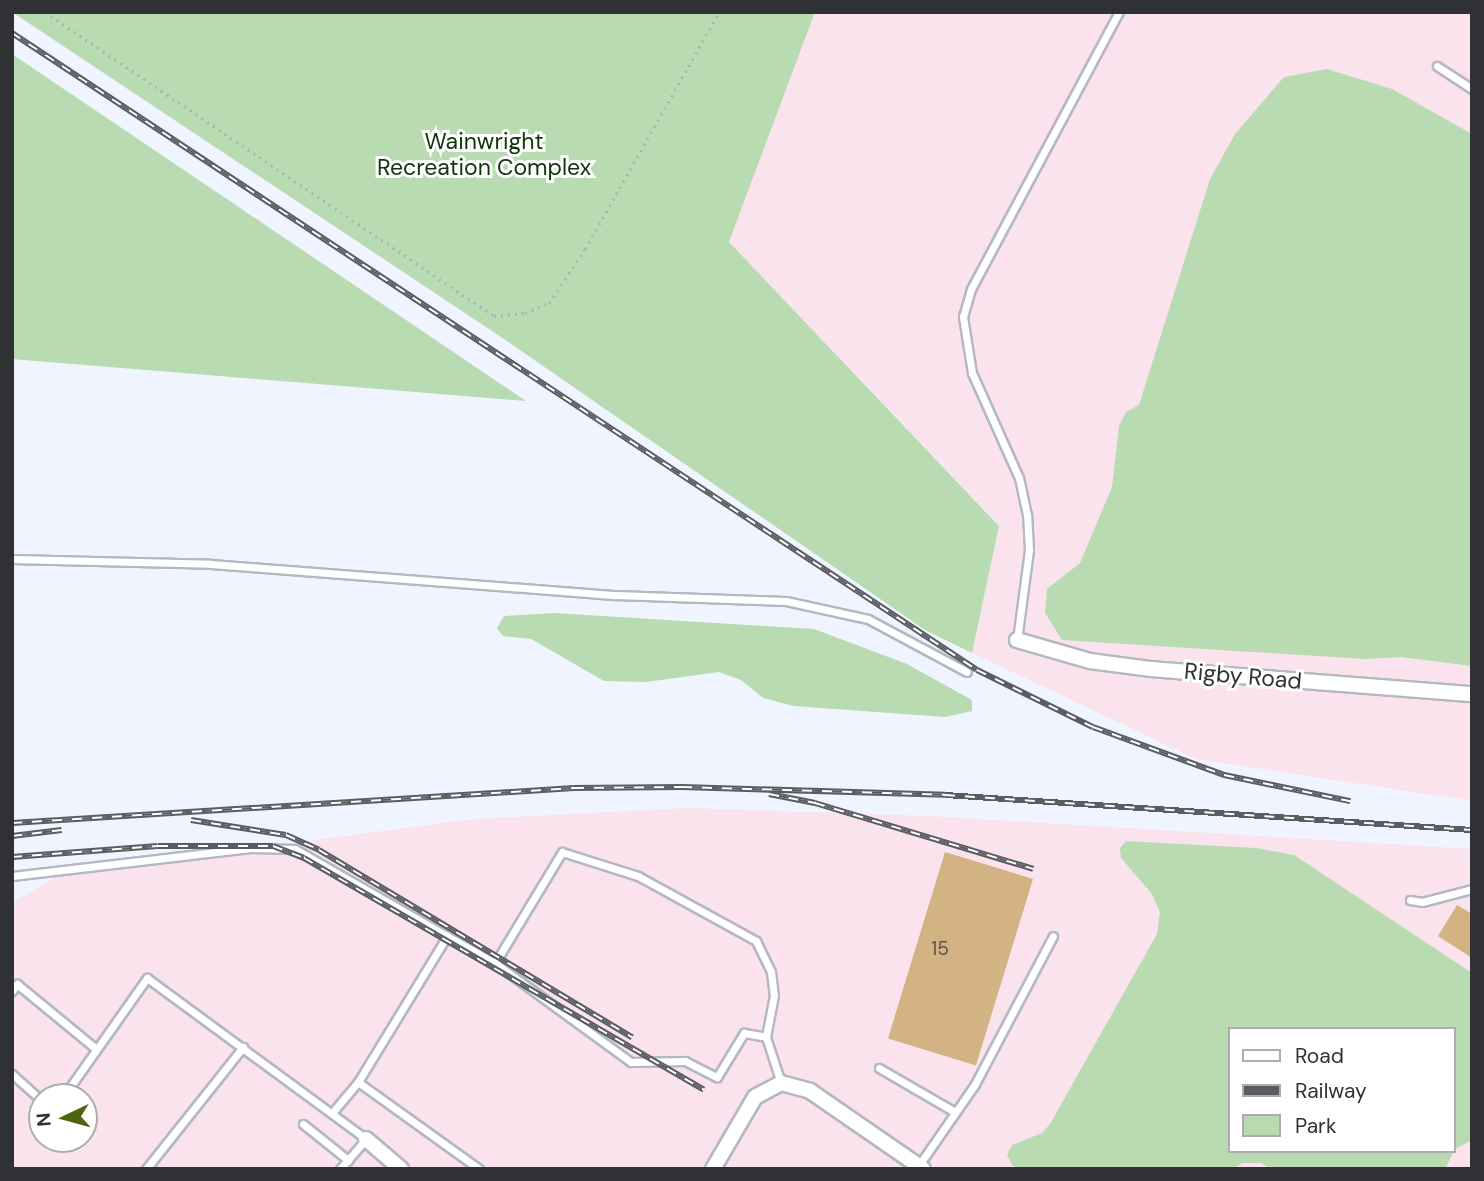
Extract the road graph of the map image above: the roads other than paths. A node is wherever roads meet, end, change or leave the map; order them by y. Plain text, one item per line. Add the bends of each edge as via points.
1 (1119, 12) edge
2 (1437, 66) dead end
3 (1471, 86) edge
4 (12, 559) edge
5 (1017, 640) joint
6 (967, 672) dead end
7 (1472, 694) edge
8 (12, 876) edge
9 (1472, 889) edge
10 (1410, 900) dead end
11 (447, 936) junction
12 (1053, 936) dead end
13 (495, 963) junction
14 (12, 991) edge
15 (766, 1037) junction
16 (243, 1047) junction
17 (96, 1049) junction
18 (879, 1068) dead end
19 (12, 1074) edge
20 (358, 1082) junction
21 (73, 1083) edge
22 (781, 1083) junction
23 (28, 1088) edge
24 (955, 1112) junction
25 (332, 1113) junction
26 (303, 1124) dead end
27 (366, 1139) junction
28 (348, 1160) junction
29 (919, 1168) edge
30 (146, 1169) edge
31 (340, 1169) edge
32 (401, 1169) edge
33 (479, 1169) edge
34 (713, 1169) edge

1 - 5 lane via 971,289 963,317 972,373 1018,478 1027,515 1029,550
2 - 3 lane
4 - 6 lane via 211,564 616,595 786,601 868,619
5 - 7 street, Rigby Road via 1080,659 1151,669
8 - 11 lane via 250,848 295,849
9 - 10 lane via 1422,902
11 - 13 lane
11 - 20 lane
12 - 24 lane
13 - 15 lane via 631,1062 685,1061 717,1077 744,1033
13 - 15 lane via 562,852 638,876 756,941 771,972 774,995
14 - 17 lane via 18,984
15 - 22 lane
16 - 17 lane via 147,978
16 - 25 lane
16 - 30 lane
17 - 21 lane
18 - 24 lane
19 - 23 lane
20 - 25 lane
20 - 33 lane
22 - 29 street via 810,1091
22 - 34 street via 755,1097
24 - 29 lane
25 - 27 lane
26 - 28 lane
27 - 28 lane
27 - 32 street
28 - 31 lane

